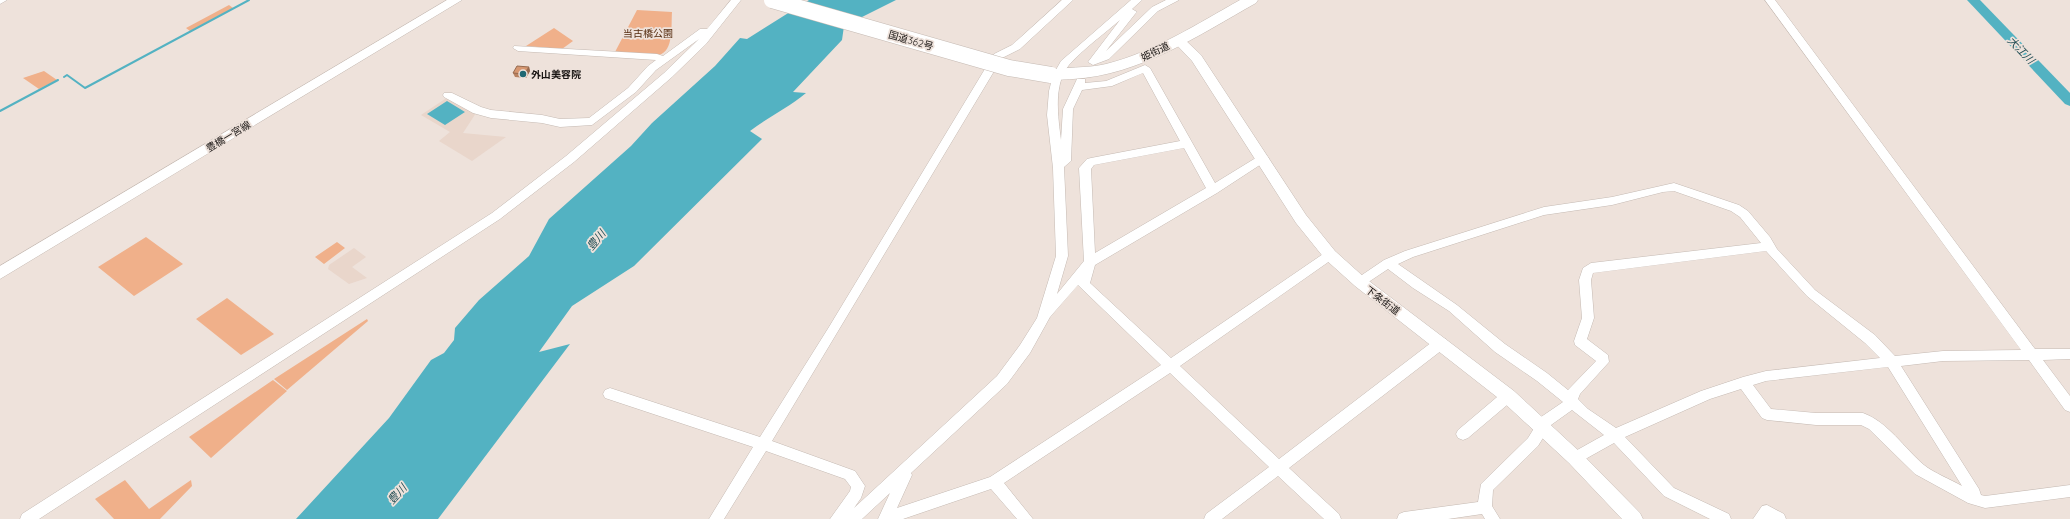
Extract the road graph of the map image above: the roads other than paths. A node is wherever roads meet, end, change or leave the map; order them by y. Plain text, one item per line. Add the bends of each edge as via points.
1 (456, 0) edge
2 (736, 0) edge
3 (772, 0) edge
4 (1068, 0) edge
5 (1136, 0) edge
6 (1174, 0) edge
7 (1251, 0) edge
8 (1770, 0) edge
9 (724, 15) junction
10 (1178, 40) junction
11 (518, 48) dead end
12 (663, 60) junction
13 (1054, 75) junction
14 (448, 95) dead end
15 (1187, 144) junction
16 (1262, 159) junction
17 (1059, 168) junction
18 (1213, 190) junction
19 (1770, 246) junction
20 (1330, 255) junction
21 (1090, 262) junction
22 (1388, 263) junction
23 (0, 273) edge
24 (1360, 282) junction
25 (1043, 318) junction
26 (1441, 343) junction
27 (2032, 354) junction
28 (2070, 354) edge
29 (1891, 361) junction
30 (1170, 366) junction
31 (1743, 382) junction
32 (610, 394) dead end
33 (1508, 396) junction
34 (1571, 401) junction
35 (2070, 406) edge
36 (1542, 426) junction
37 (1463, 434) dead end
38 (1615, 435) junction
39 (763, 444) junction
40 (1575, 458) junction
41 (1278, 467) junction
42 (909, 468) junction
43 (994, 482) junction
44 (2070, 491) edge
45 (1974, 499) junction
46 (1485, 507) junction
47 (27, 519) edge
48 (716, 519) edge
49 (837, 519) edge
50 (852, 519) edge
51 (885, 519) edge
52 (1026, 519) edge
53 (1211, 519) edge
54 (1334, 519) edge
55 (1404, 519) edge
56 (1493, 519) edge
57 (1634, 519) edge
58 (1724, 519) edge
59 (1760, 519) edge
60 (1779, 519) edge

1 - 23 main road, 豊橋一宮線
2 - 9 street
3 - 13 highway, 国道362号, bridge via 1009,68
4 - 39 street via 1016,47 998,56
5 - 6 street via 1138,4 1092,63 1105,57 1155,9
5 - 13 street
7 - 10 highway, 姫街道
8 - 27 street
9 - 12 street
9 - 47 street via 702,42 611,125 496,216
10 - 13 highway, 姫街道 via 1119,67 1091,73
10 - 16 main road, 下条街道 via 1197,58
11 - 12 street via 657,57
12 - 14 street via 632,90 592,121 560,123 491,114
13 - 17 street via 1052,115
15 - 17 street via 1145,68 1108,84 1080,84 1068,109 1065,161
15 - 18 street
15 - 21 street via 1091,162 1085,168
16 - 18 street
16 - 20 main road, 下条街道 via 1300,219
17 - 25 street via 1062,256
18 - 21 street
19 - 22 street via 1744,214 1735,208 1674,187 1612,201 1538,212
19 - 29 street via 1811,293 1870,339
19 - 34 street via 1591,268 1587,271 1585,280 1588,318 1580,341 1603,359 1603,362 1574,391
20 - 24 main road, 下条街道
20 - 30 street
21 - 25 street
21 - 30 street via 1083,284
22 - 24 street
22 - 34 street via 1453,308 1500,348
24 - 26 main road, 下条街道
25 - 42 street via 1025,349 1002,380
26 - 33 main road, 下条街道
26 - 41 street
27 - 28 street
27 - 29 street via 1943,356
27 - 35 street
29 - 31 street via 1789,372
29 - 45 street via 1974,493
30 - 41 street
30 - 43 street
31 - 38 street
31 - 45 street via 1766,414 1816,419 1863,419 1874,425 1920,470
32 - 39 street
33 - 36 main road, 下条街道
33 - 37 street
34 - 36 street
34 - 38 street via 1583,413
36 - 40 main road, 下条街道
36 - 46 street via 1533,442 1486,488
38 - 40 street
38 - 58 street via 1669,492
39 - 48 street
39 - 49 street via 850,475 858,486 856,494
40 - 57 main road, 下条街道
41 - 53 street
41 - 54 street
42 - 50 street
42 - 51 street
43 - 51 street
43 - 52 street
44 - 45 street via 1985,502
46 - 55 street
46 - 56 street
59 - 60 street via 1767,511

